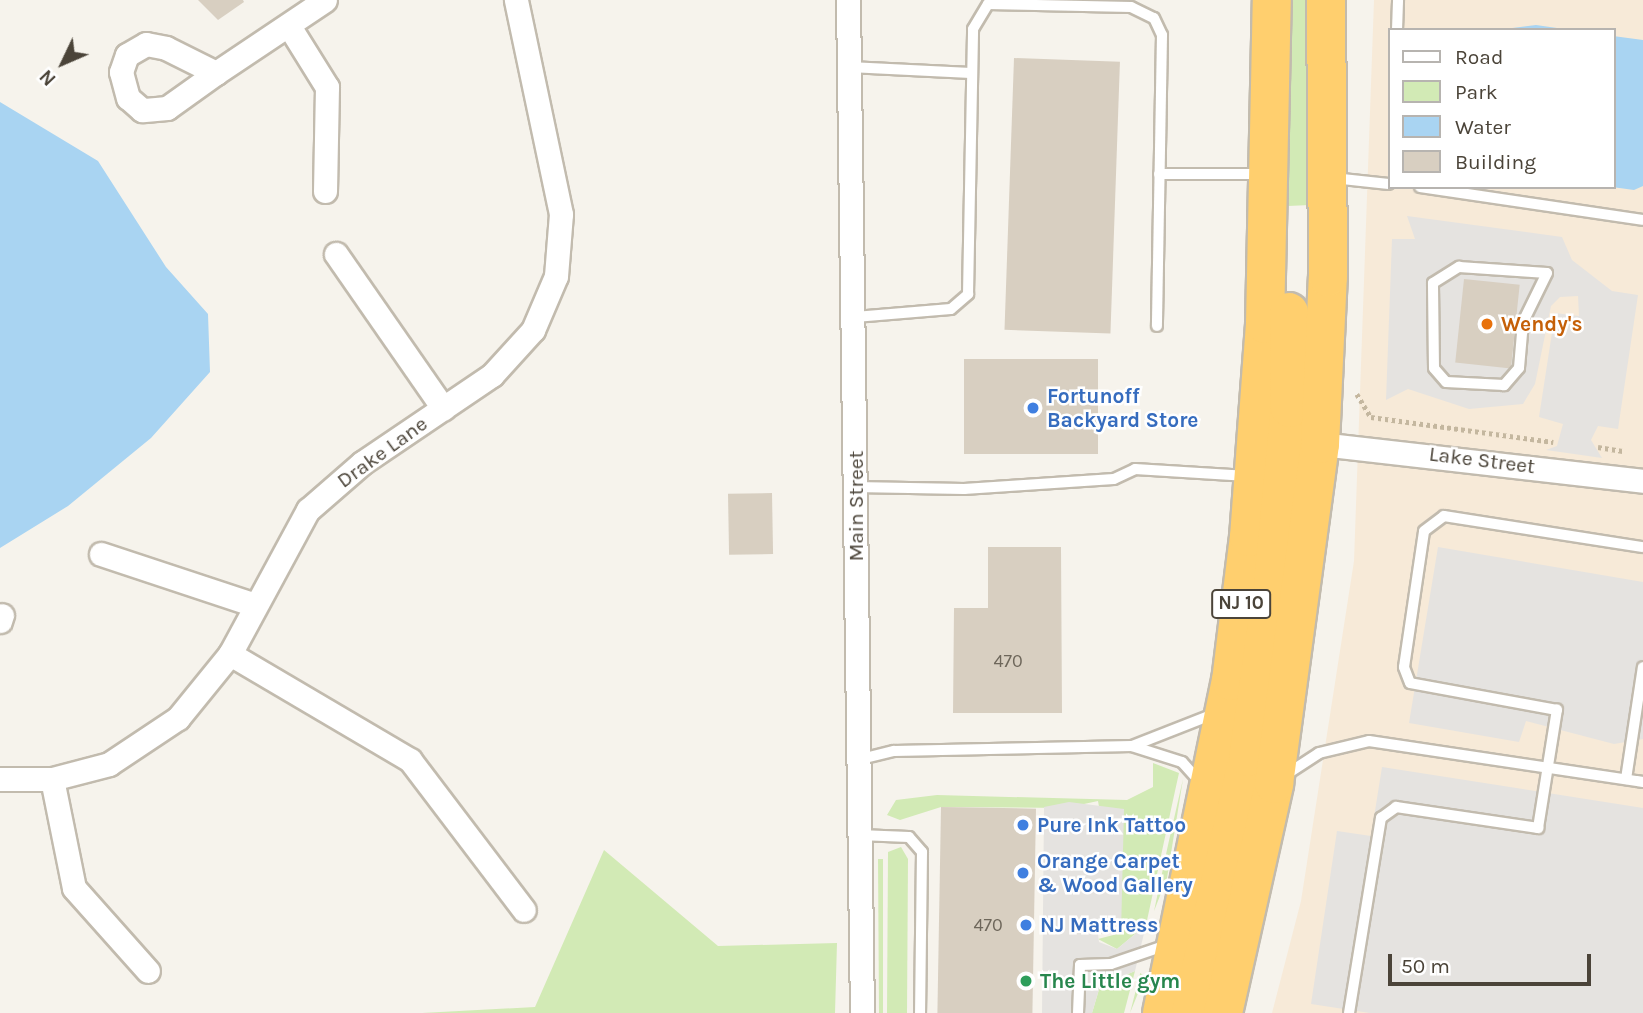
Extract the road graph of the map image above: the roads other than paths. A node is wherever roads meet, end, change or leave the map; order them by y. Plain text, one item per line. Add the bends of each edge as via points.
1 (325, 0) edge
2 (516, 0) edge
3 (848, 0) edge
4 (1272, 0) edge
5 (1326, 0) edge
6 (1398, 0) edge
7 (289, 26) junction
8 (1397, 28) edge
9 (849, 67) junction
10 (216, 73) dead end
11 (971, 73) junction
12 (1158, 174) junction
13 (1328, 177) junction
14 (1270, 181) junction
15 (1388, 184) edge
16 (1434, 189) edge
17 (325, 191) dead end
18 (1643, 220) edge
19 (336, 254) dead end
20 (1547, 273) joint
21 (855, 317) junction
22 (1157, 326) dead end
23 (443, 408) junction
24 (1320, 444) junction
25 (1254, 477) junction
26 (1643, 481) edge
27 (855, 487) junction
28 (1643, 547) edge
29 (101, 554) dead end
30 (255, 605) junction
31 (230, 654) junction
32 (1643, 667) edge
33 (1225, 709) junction
34 (1132, 746) junction
35 (857, 760) junction
36 (1548, 768) junction
37 (0, 779) edge
38 (52, 779) junction
39 (1626, 779) junction
40 (1643, 782) edge
41 (1274, 784) junction
42 (1210, 794) junction
43 (858, 835) junction
44 (524, 910) dead end
45 (1179, 940) junction
46 (148, 971) dead end
47 (862, 1013) edge
48 (920, 1013) edge
49 (1078, 1013) edge
50 (1162, 1013) edge
51 (1191, 1013) edge
52 (1223, 1013) edge
53 (1349, 1013) edge

1 - 7 street
2 - 23 street, Drake Lane via 561,214 561,249 533,330 492,374
3 - 9 street, Main Street
4 - 14 highway, NJ 10
5 - 13 highway, NJ 10
6 - 8 lane
7 - 10 street
7 - 17 street via 327,88
9 - 11 lane
9 - 21 street, Main Street
11 - 12 lane via 973,29 988,4 1147,12 1162,35
11 - 21 lane via 968,294 951,309
12 - 14 lane
12 - 22 lane
13 - 15 lane
13 - 24 highway, NJ 10
14 - 25 highway, NJ 10
14 - 51 highway via 1289,306 1289,421 1248,757
16 - 18 lane
19 - 23 street
20 - 20 lane via 1459,267 1438,275 1432,293 1433,361 1441,380 1489,388 1515,375 1523,322
21 - 27 street, Main Street
23 - 30 street, Drake Lane via 308,510
24 - 26 street, Lake Street
24 - 41 highway, NJ 10
25 - 27 lane via 1135,469 1114,479 964,489
25 - 33 highway, NJ 10
27 - 35 street, Main Street
28 - 36 lane via 1444,516 1424,531 1405,675 1418,689 1557,710
29 - 30 street
30 - 31 street, Drake Lane
31 - 38 street, Drake Lane via 207,688 144,745 109,764
31 - 44 street via 410,760
32 - 39 lane
33 - 34 lane
33 - 42 highway, NJ 10
34 - 35 lane via 951,749
34 - 42 lane via 1182,762
35 - 43 street, Main Street
36 - 39 lane
36 - 41 lane via 1369,741 1310,757
36 - 53 lane via 1538,828 1396,807 1384,814
37 - 38 street, Drake Lane
38 - 46 street via 74,888
39 - 40 lane
41 - 52 highway, NJ 10
42 - 45 highway, NJ 10
43 - 47 street, Main Street
43 - 48 lane via 909,837 922,852
45 - 49 lane via 1111,964 1080,965
45 - 50 highway, NJ 10

